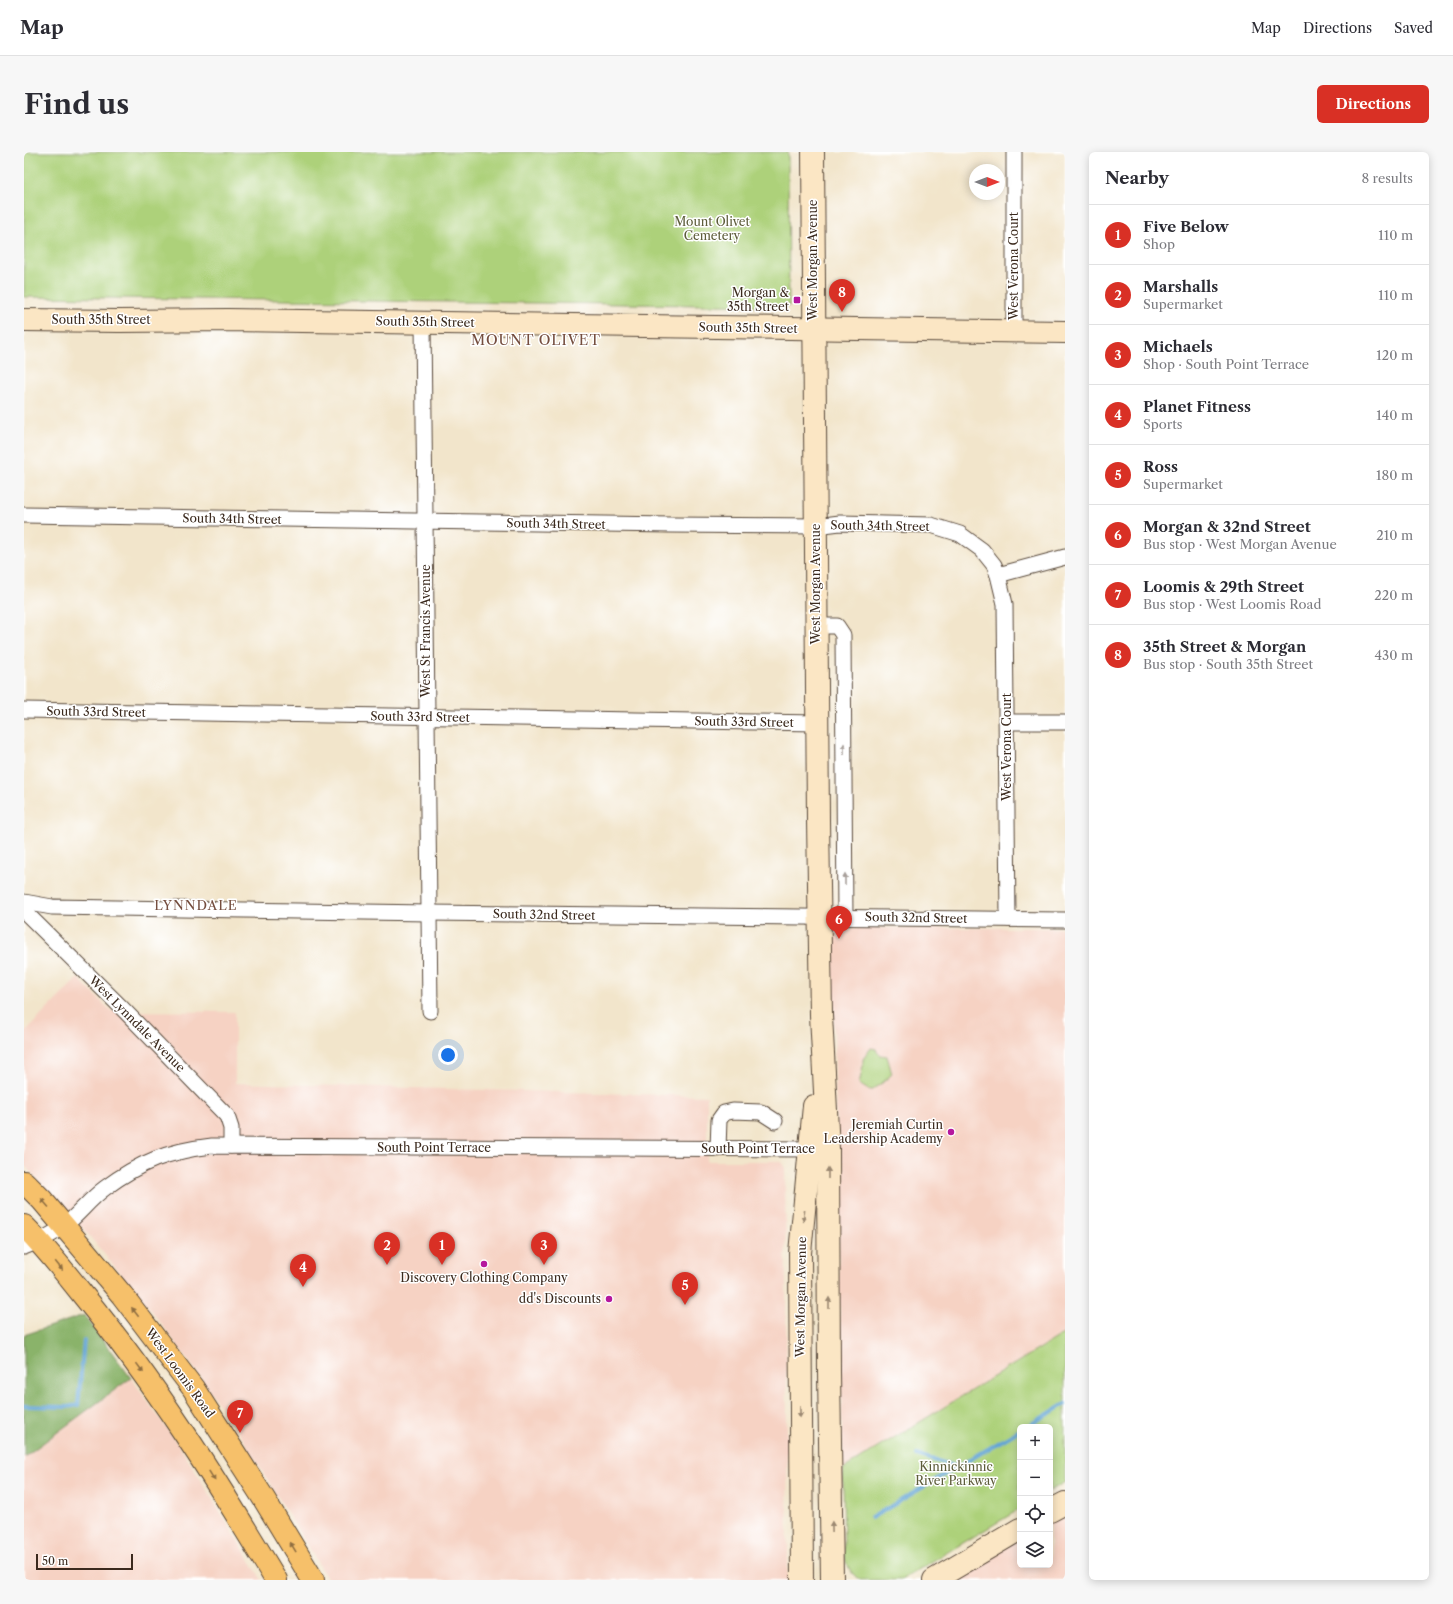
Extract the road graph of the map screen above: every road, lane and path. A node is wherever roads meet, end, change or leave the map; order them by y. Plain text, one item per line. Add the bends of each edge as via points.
1 (813, 152) edge
2 (1014, 152) edge
3 (24, 320) edge
4 (423, 322) junction
5 (813, 329) junction
6 (1014, 331) junction
7 (1065, 332) edge
8 (24, 515) edge
9 (426, 522) junction
10 (816, 526) junction
11 (1065, 557) edge
12 (998, 575) junction
13 (817, 626) junction
14 (24, 710) edge
15 (427, 717) junction
16 (1008, 722) junction
17 (1065, 722) edge
18 (817, 723) junction
19 (24, 902) edge
20 (24, 909) edge
21 (429, 914) junction
22 (820, 918) junction
23 (845, 918) junction
24 (1008, 919) junction
25 (1065, 920) edge
26 (430, 1011) dead end
27 (775, 1120) dead end
28 (231, 1146) junction
29 (718, 1149) junction
30 (819, 1149) junction
31 (24, 1182) edge
32 (24, 1226) edge
33 (64, 1226) junction
34 (32, 1244) edge
35 (264, 1499) junction
36 (1065, 1503) edge
37 (1053, 1510) edge
38 (1017, 1531) edge
39 (251, 1538) junction
40 (832, 1570) edge
41 (276, 1580) edge
42 (313, 1580) edge
43 (802, 1580) edge
44 (849, 1580) edge
45 (934, 1580) edge

1 - 5 street, West Morgan Avenue
2 - 6 street, West Verona Court
3 - 4 street, South 35th Street
4 - 5 street, South 35th Street
4 - 9 street, West St Francis Avenue
5 - 6 street, South 35th Street
5 - 10 street, West Morgan Avenue
6 - 7 street, South 35th Street
8 - 9 street, South 34th Street
9 - 10 street, South 34th Street
9 - 15 street, West St Francis Avenue
10 - 12 street, South 34th Street via 840,523 931,525 960,534 982,550 994,565
10 - 13 street, West Morgan Avenue
11 - 12 street
12 - 16 street, West Verona Court via 1005,604
13 - 18 street, West Morgan Avenue
23 -> 13 street via 843,635 837,626
14 - 15 street, South 33rd Street
15 - 18 street, South 33rd Street
15 - 21 street, West St Francis Avenue
16 - 17 street
16 - 24 street, West Verona Court
18 - 22 street, West Morgan Avenue
19 - 21 street, South 32nd Street via 52,907
20 - 28 street, West Lynndale Avenue via 227,1116 232,1128
21 - 22 street, South 32nd Street
21 - 26 street, West St Francis Avenue
22 - 23 street, South 32nd Street
22 - 30 street, West Morgan Avenue
23 - 24 street, South 32nd Street
24 - 25 street, South 32nd Street
27 - 29 street via 761,1112 724,1113 719,1120
28 - 29 street, South Point Terrace
28 - 33 street, South Point Terrace via 186,1149 152,1159 104,1189
29 - 30 street, South Point Terrace
40 -> 30 street, West Morgan Avenue via 829,1372
30 -> 43 street, West Morgan Avenue via 800,1252
33 -> 31 main road, West Loomis Road
32 - 34 main road
33 - 34 street, South Point Terrace
35 -> 33 main road, West Loomis Road via 193,1388 122,1295
34 -> 39 main road via 108,1325 166,1404
35 - 39 main road via 259,1523
42 -> 35 main road, West Loomis Road
36 - 37 street
38 - 45 street
39 - 41 main road
40 - 44 street

